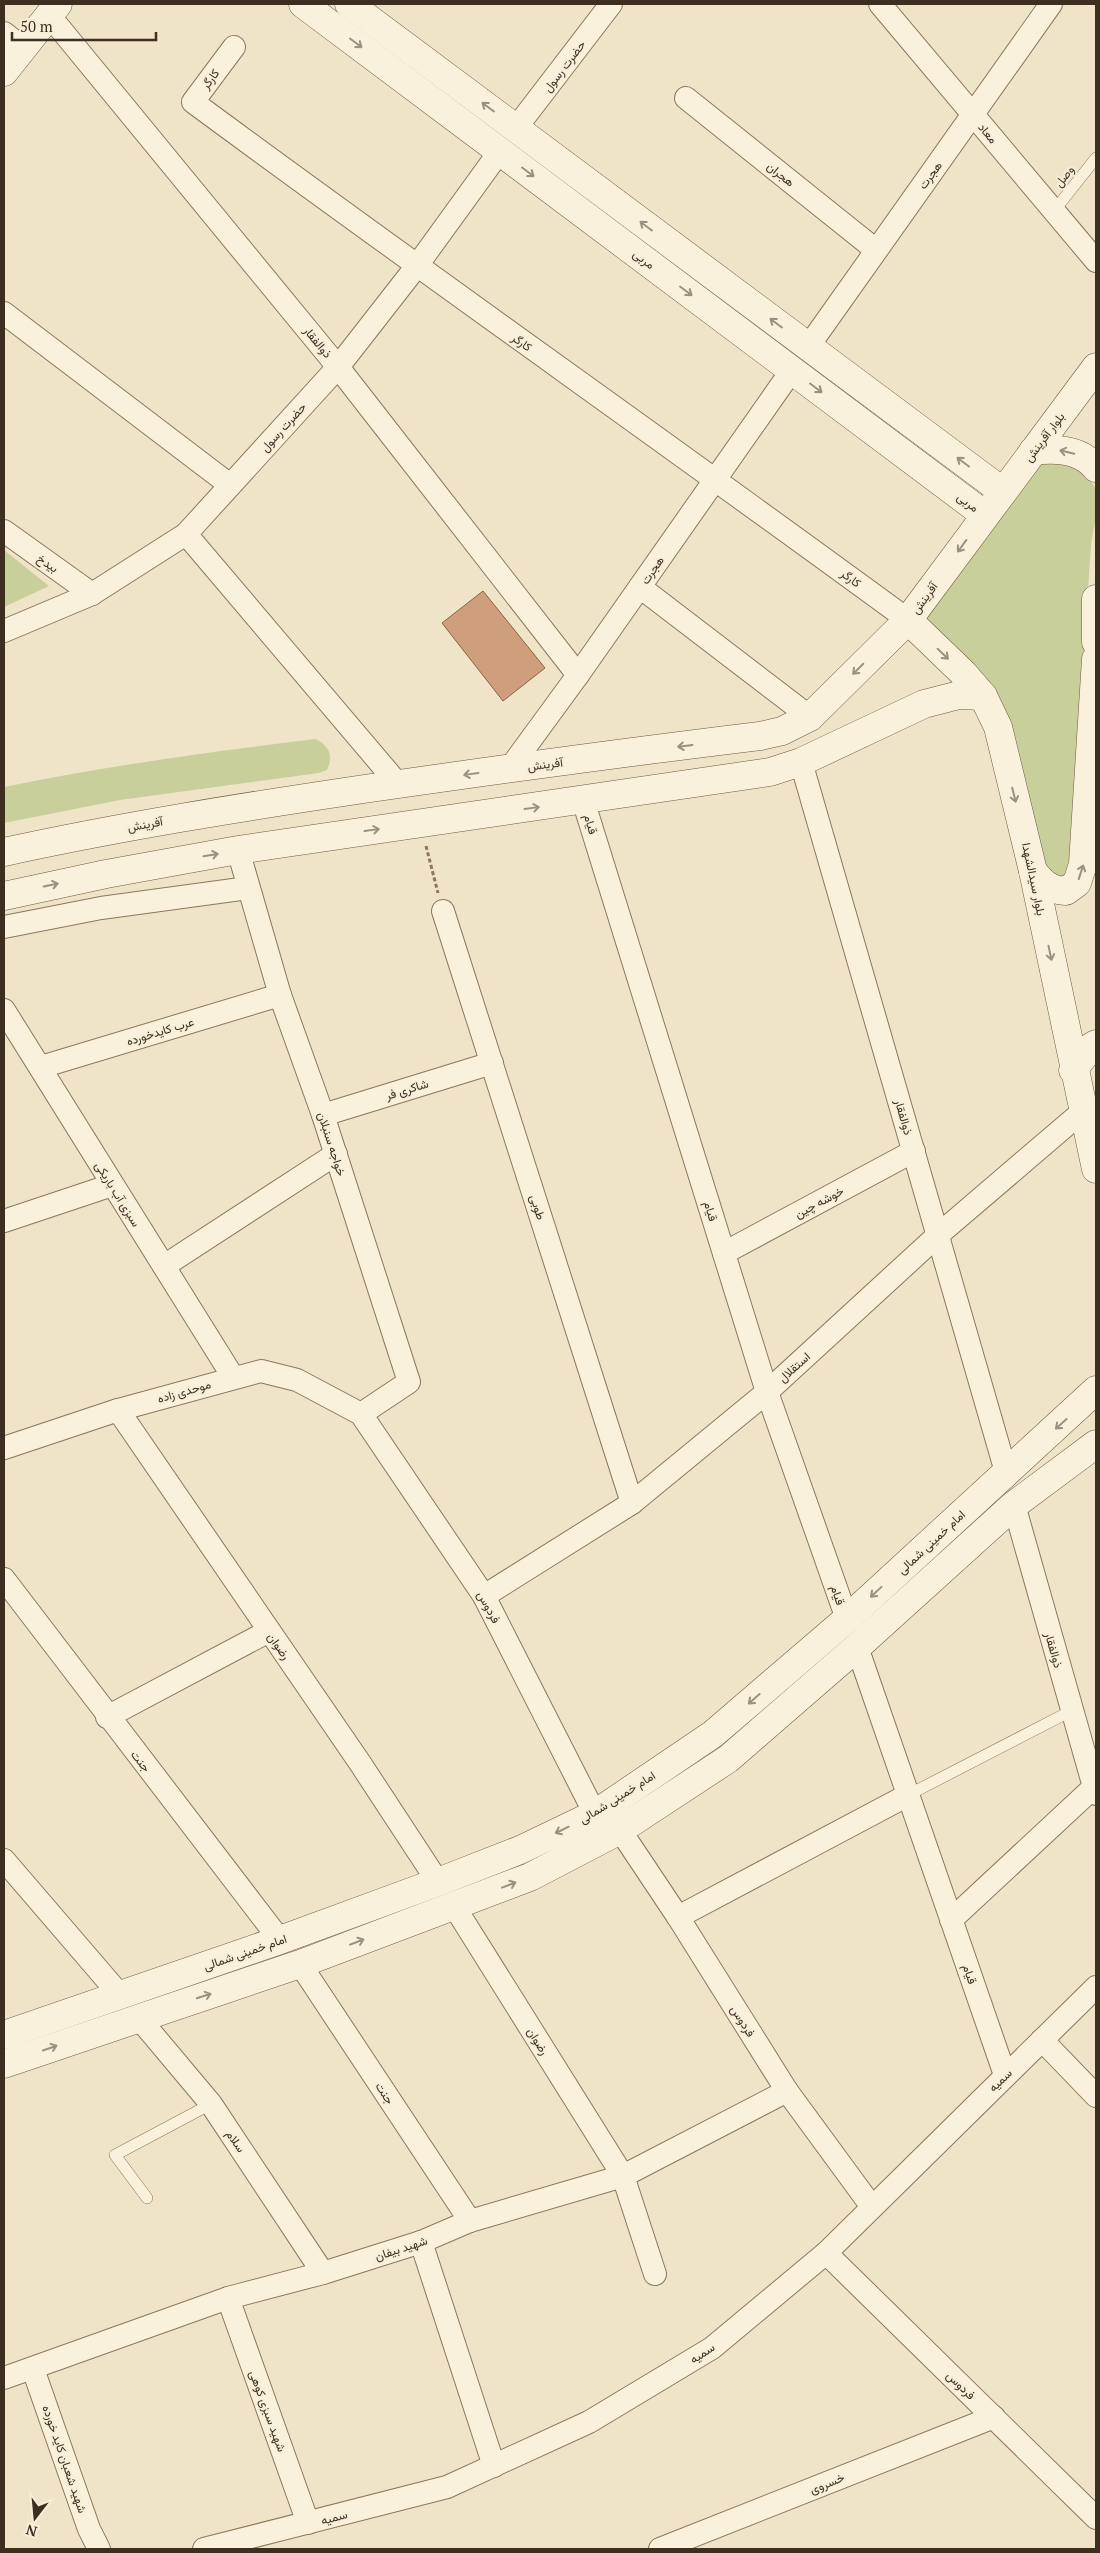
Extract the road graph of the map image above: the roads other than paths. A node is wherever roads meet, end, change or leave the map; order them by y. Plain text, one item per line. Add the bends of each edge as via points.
1 (349, 4) edge
2 (611, 4) edge
3 (880, 4) edge
4 (1051, 4) edge
5 (321, 9) edge
6 (53, 10) edge
7 (14, 40) edge
8 (234, 47) dead end
9 (4, 72) edge
10 (686, 98) dead end
11 (974, 115) junction
12 (516, 128) junction
13 (500, 151) junction
14 (1096, 158) edge
15 (1054, 211) junction
16 (876, 250) junction
17 (682, 252) junction
18 (1096, 261) edge
19 (416, 267) junction
20 (665, 275) junction
21 (4, 313) edge
22 (808, 346) junction
23 (338, 367) junction
24 (1096, 367) edge
25 (792, 370) junction
26 (1096, 383) edge
27 (1096, 392) edge
28 (1033, 451) junction
29 (1096, 468) edge
30 (716, 479) junction
31 (230, 485) junction
32 (993, 504) junction
33 (4, 531) edge
34 (186, 534) junction
35 (640, 587) junction
36 (92, 594) junction
37 (1096, 599) edge
38 (908, 620) junction
39 (4, 631) edge
40 (1096, 642) edge
41 (1096, 659) edge
42 (578, 675) junction
43 (983, 696) junction
44 (810, 717) junction
45 (714, 742) junction
46 (801, 762) junction
47 (510, 768) junction
48 (721, 779) junction
49 (398, 784) junction
50 (583, 800) junction
51 (238, 850) junction
52 (4, 852) edge
53 (1033, 871) junction
54 (248, 888) junction
55 (4, 896) edge
56 (443, 911) road end
57 (4, 927) edge
58 (280, 995) junction
59 (4, 1010) edge
60 (1096, 1044) edge
61 (492, 1063) junction
62 (41, 1066) junction
63 (1074, 1070) junction
64 (1083, 1111) junction
65 (323, 1115) junction
66 (914, 1151) junction
67 (336, 1154) junction
68 (1096, 1169) edge
69 (112, 1185) junction
70 (4, 1221) edge
71 (938, 1235) junction
72 (724, 1253) junction
73 (164, 1266) junction
74 (233, 1377) junction
75 (767, 1392) junction
76 (1093, 1398) edge
77 (118, 1410) junction
78 (361, 1414) junction
79 (1096, 1444) edge
80 (4, 1448) edge
81 (1006, 1472) junction
82 (632, 1503) junction
83 (1014, 1505) junction
84 (4, 1579) edge
85 (484, 1596) junction
86 (847, 1619) junction
87 (269, 1631) junction
88 (857, 1647) junction
89 (1071, 1711) junction
90 (108, 1718) junction
91 (1095, 1790) edge
92 (908, 1795) junction
93 (594, 1814) junction
94 (620, 1830) junction
95 (4, 1860) edge
96 (438, 1882) junction
97 (454, 1906) junction
98 (678, 1917) junction
99 (951, 1920) junction
100 (280, 1940) junction
101 (300, 1964) junction
102 (1096, 1987) edge
103 (120, 1995) junction
104 (138, 2017) junction
105 (4, 2035) edge
106 (1042, 2040) junction
107 (4, 2064) edge
108 (1005, 2075) junction
109 (787, 2091) junction
110 (1096, 2096) edge
111 (211, 2104) junction
112 (623, 2176) junction
113 (147, 2198) dead end
114 (872, 2207) junction
115 (470, 2221) junction
116 (421, 2242) junction
117 (826, 2253) junction
118 (323, 2272) junction
119 (655, 2274) dead end
120 (228, 2298) junction
121 (33, 2369) junction
122 (4, 2378) edge
123 (994, 2417) junction
124 (494, 2466) junction
125 (1096, 2518) edge
126 (308, 2524) junction
127 (99, 2549) edge
128 (204, 2549) edge
129 (660, 2549) edge

12 -> 1 main road
2 - 12 street, حضرت رسول
3 - 11 street, معاد
4 - 11 street, هجرت
5 -> 13 main road, مربی
6 - 7 main road
6 - 23 street, ذوالفقار
7 - 9 main road
8 - 19 street, کارگر via 193,102
10 - 16 street, هجران
11 - 15 street, معاد
11 - 16 street, هجرت
17 -> 12 main road
13 - 19 street, حضرت رسول
13 -> 20 main road, مربی
14 - 15 lane, وصل
15 - 18 street, معاد
16 - 22 street, هجرت
17 - 20 main road
22 -> 17 main road
19 - 23 street, حضرت رسول
19 - 30 street, کارگر
20 -> 25 main road, مربی
21 - 31 street
32 -> 22 main road
23 - 31 street, حضرت رسول
23 - 42 street, ذوالفقار
24 - 28 main road, بلوار آفرینش
25 - 30 street, هجرت
25 -> 32 main road, مربی
26 - 27 main road
29 -> 28 main road via 1066,451
28 - 32 main road, بلوار آفرینش
30 - 35 street, هجرت
30 - 38 street, کارگر
31 - 34 street, حضرت رسول
32 -> 38 main road, آفرینش
33 - 36 street, بیدخ
34 - 36 street, حضرت رسول
34 - 49 street
35 - 42 street, هجرت
35 - 44 street
36 - 39 street, حضرت رسول
37 - 40 main road
38 -> 43 main road, بلوار سیدالشهدا
38 -> 44 main road, آفرینش
53 -> 41 main road via 1052,890 1066,891 1077,882 1083,864
42 - 47 street, هجرت
43 - 46 main road via 960,695 924,704
43 -> 53 main road, بلوار سیدالشهدا via 998,727
44 - 45 main road, آفرینش via 782,731
45 -> 47 main road, آفرینش
45 - 48 main road
46 - 48 main road via 770,772
46 - 66 street, ذوالفقار
47 -> 49 main road, آفرینش
48 - 50 main road
49 - 52 main road, آفرینش via 88,833
51 -> 50 main road
50 - 72 street, قیام
51 - 54 street, خواجه سنبلان
55 -> 51 main road
53 -> 63 main road, بلوار سیدالشهدا
54 - 57 street via 100,908
54 - 58 street, خواجه سنبلان
56 - 61 street, طوبی
58 - 62 street, عرب کایدخورده
58 - 65 street, خواجه سنبلان
59 - 62 street, سبزی آب باریکی
60 - 63 main road
61 - 65 street, شاکری فر
61 - 82 street, طوبی
62 - 69 street, سبزی آب باریکی
63 - 64 main road, بلوار سیدالشهدا
64 - 68 main road, بلوار سیدالشهدا
64 - 71 street, استقلال
65 - 67 street, خواجه سنبلان
66 - 71 street, ذوالفقار
66 - 72 street, خوشه چین
67 - 73 street
67 - 78 street, خواجه سنبلان via 409,1382
69 - 70 street
69 - 73 street, سبزی آب باریکی
71 - 75 street, استقلال
71 - 81 street, ذوالفقار
72 - 75 street, قیام
73 - 74 street, سبزی آب باریکی
74 - 77 street, موحدی زاده
74 - 78 street, موحدی زاده via 261,1371 297,1380
75 - 82 street, استقلال
75 - 86 street, قیام
76 -> 81 main road, امام خمینی شمالی
77 - 80 street, موحدی زاده
77 - 87 street, رضوان
78 - 85 street, فردوس
79 - 83 main road
81 -> 86 main road, امام خمینی شمالی
82 - 85 street, استقلال
83 - 88 main road
83 - 89 street, ذوالفقار
84 - 90 street, جنت
85 - 93 street, فردوس
86 -> 93 main road, امام خمینی شمالی via 712,1734
87 - 90 street
87 - 96 street, رضوان
88 - 92 street, قیام
88 - 94 main road via 728,1759
89 - 91 street, ذوالفقار
89 - 92 lane
90 - 100 street, جنت
91 - 99 street
92 - 98 street
92 - 99 street, قیام
93 -> 96 main road, امام خمینی شمالی via 520,1850
97 -> 94 main road via 530,1878
94 - 98 street, فردوس
95 - 103 street
96 - 100 main road, امام خمینی شمالی
101 -> 97 main road
97 - 112 street, رضوان
98 - 109 street, فردوس
99 - 108 street, قیام
100 - 103 main road, امام خمینی شمالی
104 -> 101 main road
101 - 115 street, جنت
102 - 106 street, سمیه
103 - 105 main road, امام خمینی شمالی
107 -> 104 main road
104 - 111 street, سلام
106 - 108 street, سمیه
106 - 110 street
108 - 114 street, سمیه
109 - 112 street, شهید بیفان
109 - 114 street, فردوس
111 - 113 lane via 115,2155
111 - 118 street, سلام
112 - 115 street, شهید بیفان
112 - 119 street, رضوان
114 - 117 street, سمیه
115 - 116 street, شهید بیفان
116 - 118 street, شهید بیفان
116 - 124 street
117 - 123 street, فردوس
117 - 124 street, سمیه via 712,2348 589,2422
118 - 120 street, شهید بیفان
120 - 121 street, شهید بیفان
120 - 126 street, شهید سبزی کوهی
121 - 122 street, شهید بیفان
121 - 127 street, شهید شعبان کاید خورده via 89,2529
123 - 125 street, فردوس
123 - 129 street, خسروی
124 - 126 street, سمیه via 447,2487
126 - 128 street, سمیه

